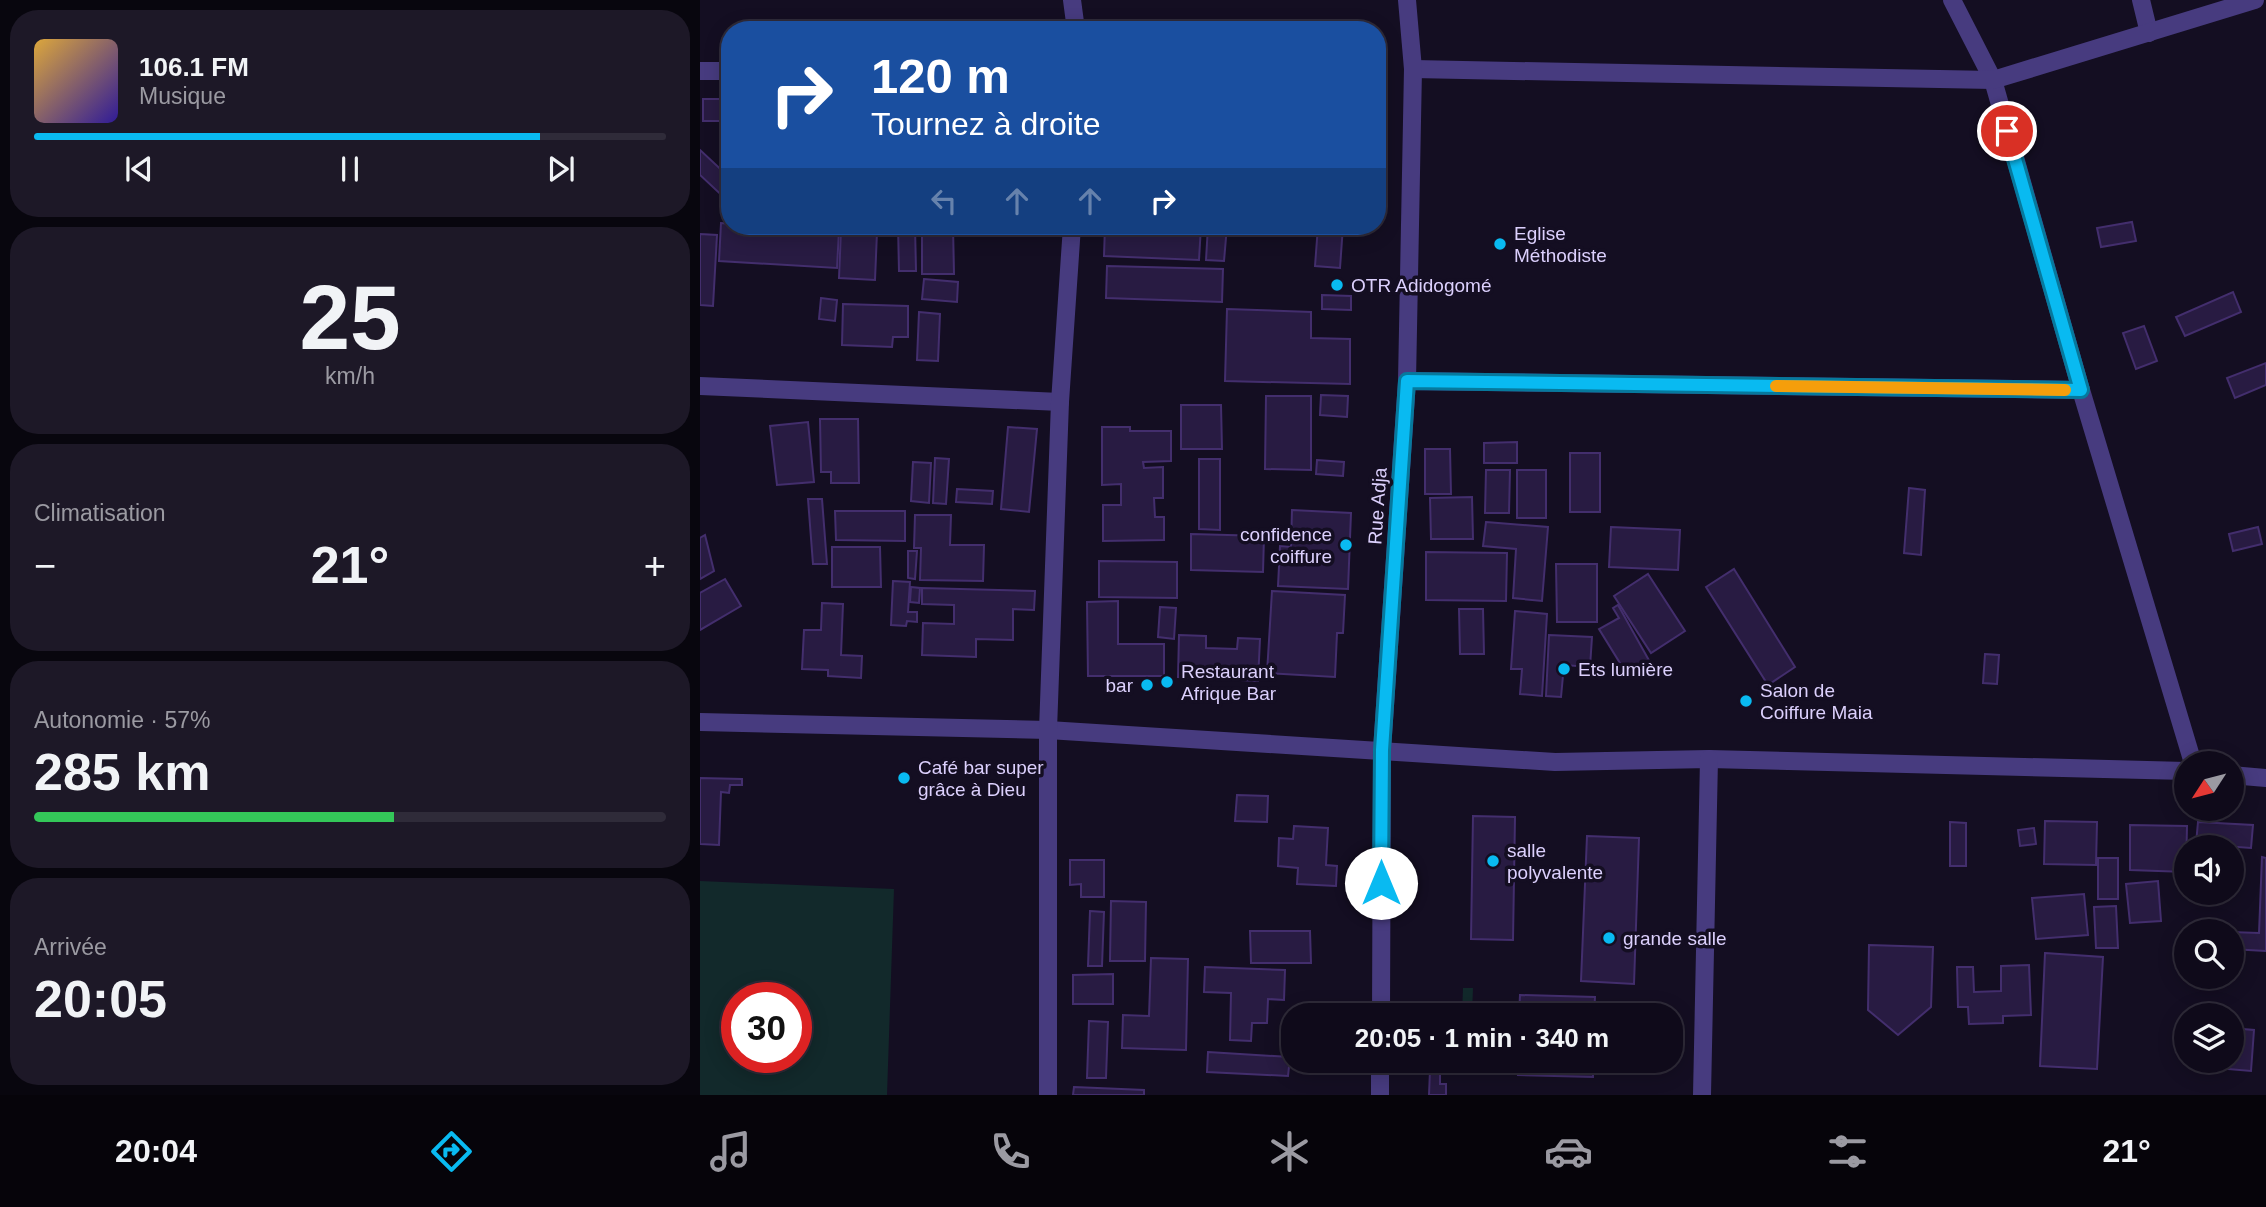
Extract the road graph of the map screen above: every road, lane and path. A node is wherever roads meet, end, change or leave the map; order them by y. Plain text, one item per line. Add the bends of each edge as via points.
1 (1072, 0) edge
2 (1407, 0) edge
3 (1952, 0) edge
4 (2141, 0) edge
5 (2255, 0) edge
6 (1075, 21) edge
7 (2149, 33) junction
8 (1413, 69) junction
9 (700, 71) edge
10 (721, 71) edge
11 (1993, 80) junction
12 (1071, 235) edge
13 (1407, 381) junction
14 (700, 386) edge
15 (2081, 390) junction
16 (1060, 402) junction
17 (700, 722) edge
18 (1048, 730) junction
19 (1382, 750) junction
20 (2189, 751) edge
21 (1709, 759) junction
22 (2174, 771) edge
23 (2244, 776) edge
24 (2266, 778) edge
25 (1381, 1003) edge
26 (1380, 1073) edge
27 (1048, 1095) edge
28 (1380, 1095) edge
29 (1702, 1095) edge

1 - 6 street
2 - 8 street, Rue Adja
3 - 11 street
4 - 7 street
5 - 7 street
7 - 11 street
8 - 11 street
8 - 13 street, Rue Adja
9 - 10 street
11 - 15 street
12 - 16 street
13 - 15 street
13 - 19 street, Rue Adja
14 - 16 street
15 - 20 street
16 - 18 street
17 - 18 street
18 - 19 street
18 - 27 street
19 - 21 street via 1555,762
19 - 25 street, Rue Adja
21 - 22 street
21 - 29 street
23 - 24 street
26 - 28 street

